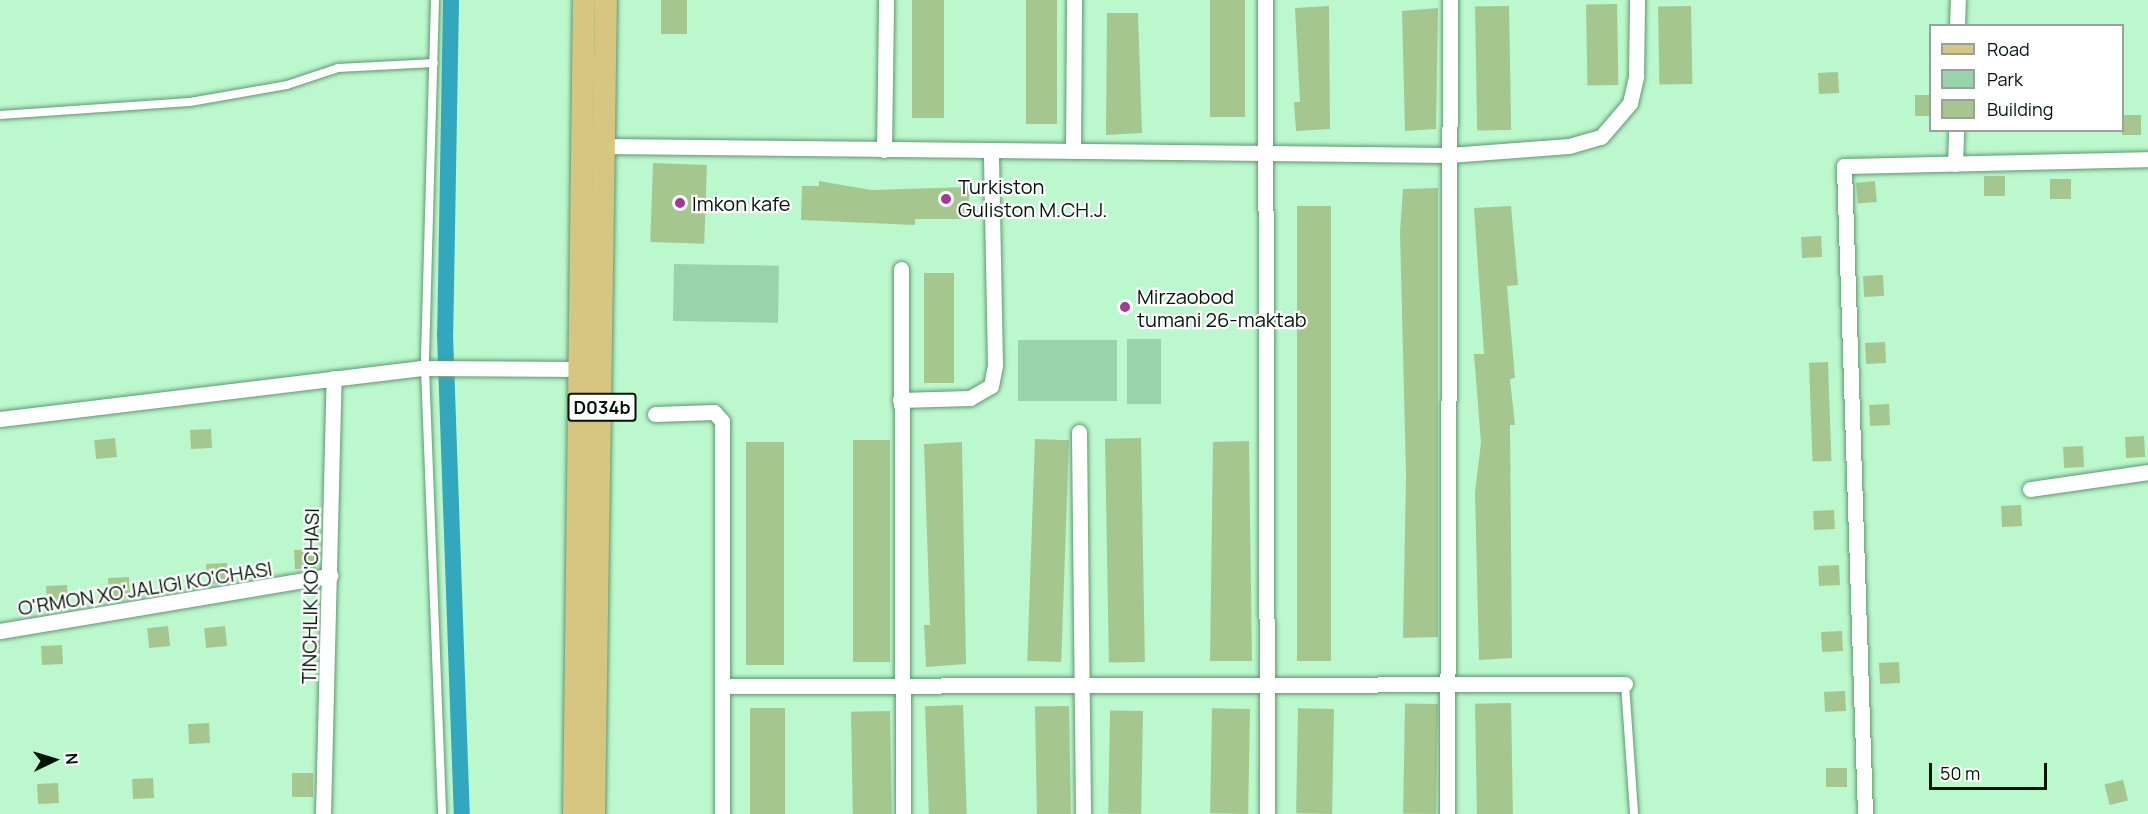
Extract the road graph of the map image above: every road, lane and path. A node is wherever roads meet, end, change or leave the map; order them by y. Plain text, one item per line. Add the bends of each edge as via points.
1 (435, 0) edge
2 (584, 0) edge
3 (606, 0) edge
4 (886, 0) edge
5 (1074, 0) edge
6 (1265, 0) edge
7 (1450, 0) edge
8 (1637, 0) edge
9 (1958, 0) edge
10 (1957, 24) edge
11 (434, 63) junction
12 (0, 114) edge
13 (1956, 132) edge
14 (605, 146) junction
15 (884, 150) junction
16 (1073, 151) junction
17 (991, 152) junction
18 (1263, 154) junction
19 (1449, 155) junction
20 (2148, 159) edge
21 (1955, 164) junction
22 (901, 269) dead end
23 (425, 368) junction
24 (580, 369) junction
25 (334, 378) junction
26 (900, 400) junction
27 (655, 414) dead end
28 (0, 419) edge
29 (1079, 432) dead end
30 (2148, 472) edge
31 (2030, 489) dead end
32 (589, 541) junction
33 (330, 576) junction
34 (0, 631) edge
35 (899, 682) junction
36 (1081, 682) junction
37 (1264, 684) junction
38 (1445, 684) junction
39 (1625, 684) joint
40 (723, 686) junction
41 (323, 814) edge
42 (442, 814) edge
43 (574, 814) edge
44 (594, 814) edge
45 (722, 814) edge
46 (903, 814) edge
47 (1083, 814) edge
48 (1267, 814) edge
49 (1447, 814) edge
50 (1634, 814) edge
51 (1865, 814) edge

1 - 11 lane
2 - 24 main road, D034b
3 - 14 main road, D034b
4 - 15 street
5 - 16 street
6 - 18 street
7 - 19 street
8 - 19 street via 1636,76 1630,103 1601,137 1569,146
9 - 10 street
11 - 12 lane via 338,68 287,85 190,102
11 - 23 lane
13 - 21 street
14 - 15 street
14 - 32 main road, D034b
15 - 17 street
16 - 17 street
16 - 18 street
17 - 26 street via 995,365 991,386 970,398
18 - 19 street
18 - 37 street
19 - 38 street
20 - 21 street
21 - 51 street via 1844,166
22 - 26 street
23 - 24 street
23 - 25 street
23 - 42 lane
24 - 32 main road, D034b
25 - 28 street
25 - 33 street, TINCHLIK KO'CHASI
26 - 35 street
27 - 40 street via 714,412 722,421
29 - 36 street
30 - 31 street
32 - 43 main road, D034b
32 - 44 main road, D034b
33 - 34 street, O'RMON XO'JALIGI KO'CHASI
33 - 41 street, TINCHLIK KO'CHASI
35 - 36 street
35 - 40 street
35 - 46 street
36 - 37 street
36 - 47 street
37 - 38 street
37 - 48 street
38 - 39 street
38 - 49 street
39 - 50 lane
40 - 45 street

